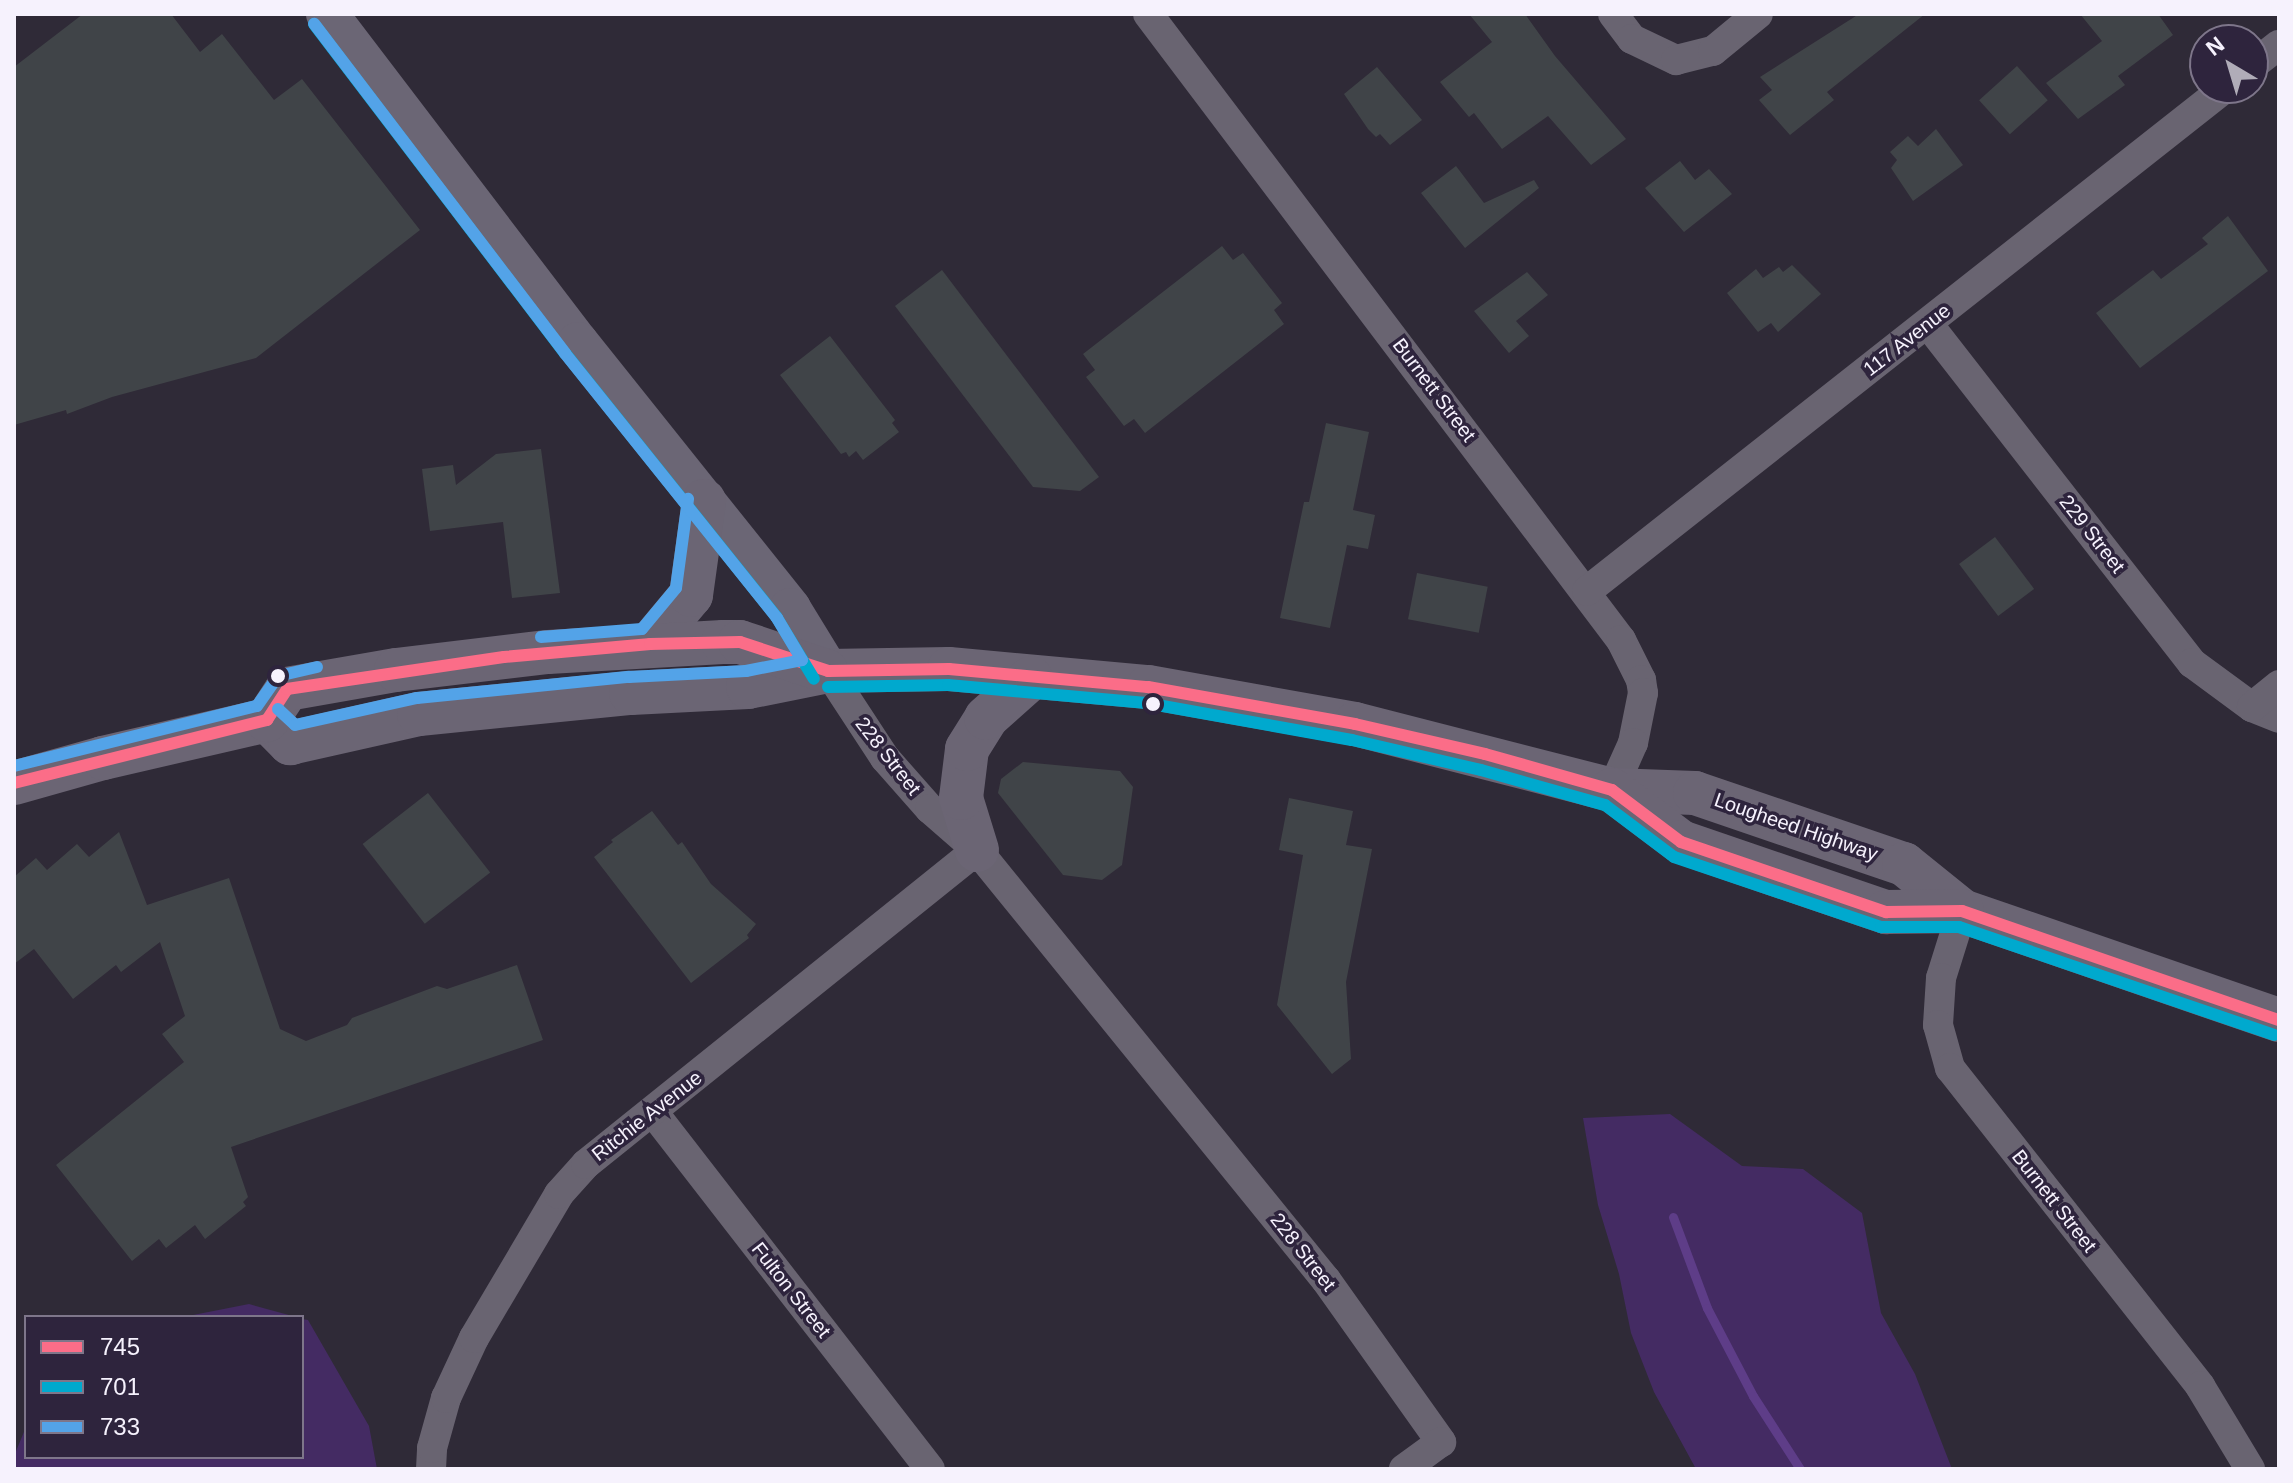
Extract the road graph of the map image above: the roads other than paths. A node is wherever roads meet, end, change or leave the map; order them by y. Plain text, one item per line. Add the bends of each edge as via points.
1 (327, 14) edge
2 (1148, 14) edge
3 (1613, 14) edge
4 (1758, 14) edge
5 (2205, 104) edge
6 (1928, 324) junction
7 (704, 501) junction
8 (1587, 591) junction
9 (650, 644) junction
10 (828, 671) junction
11 (1031, 678) junction
12 (2279, 685) edge
13 (2265, 712) edge
14 (267, 720) junction
15 (14, 783) edge
16 (1612, 790) junction
17 (977, 850) junction
18 (1962, 911) junction
19 (2279, 1020) edge
20 (653, 1112) junction
21 (431, 1469) edge
22 (930, 1469) edge
23 (1404, 1469) edge
24 (2250, 1469) edge

1 - 7 street, 228 Street
2 - 8 street, Burnett Street
3 - 4 street via 1632,39 1676,60 1713,51
5 - 6 street, 117 Avenue
6 - 8 street, 117 Avenue
6 - 13 street, 229 Street via 2192,663
7 - 9 main road via 691,595
7 - 10 street, 228 Street via 790,609
8 - 16 street, Burnett Street via 1621,640 1643,693 1633,743
9 - 10 main road, Lougheed Highway via 740,642
9 - 14 main road, Lougheed Highway via 468,661 287,689
10 - 11 main road, Lougheed Highway via 949,669
10 - 14 main road, Lougheed Highway via 748,687 419,714 290,743
10 - 17 street, 228 Street via 885,758 930,809
11 - 16 main road, Lougheed Highway via 1148,687 1355,724
11 - 17 main road via 986,718 967,749 961,798
12 - 13 street
14 - 15 main road
16 - 18 main road, Lougheed Highway via 1695,793 1767,815 1904,864
17 - 20 street, Ritchie Avenue
17 - 23 street, 228 Street via 1326,1280 1441,1442
18 - 19 main road, Lougheed Highway
18 - 24 street, Burnett Street via 1941,978 1938,1025 1950,1068 2200,1386
20 - 21 street, Ritchie Avenue via 586,1164 559,1194 474,1338 446,1398
20 - 22 street, Fulton Street

